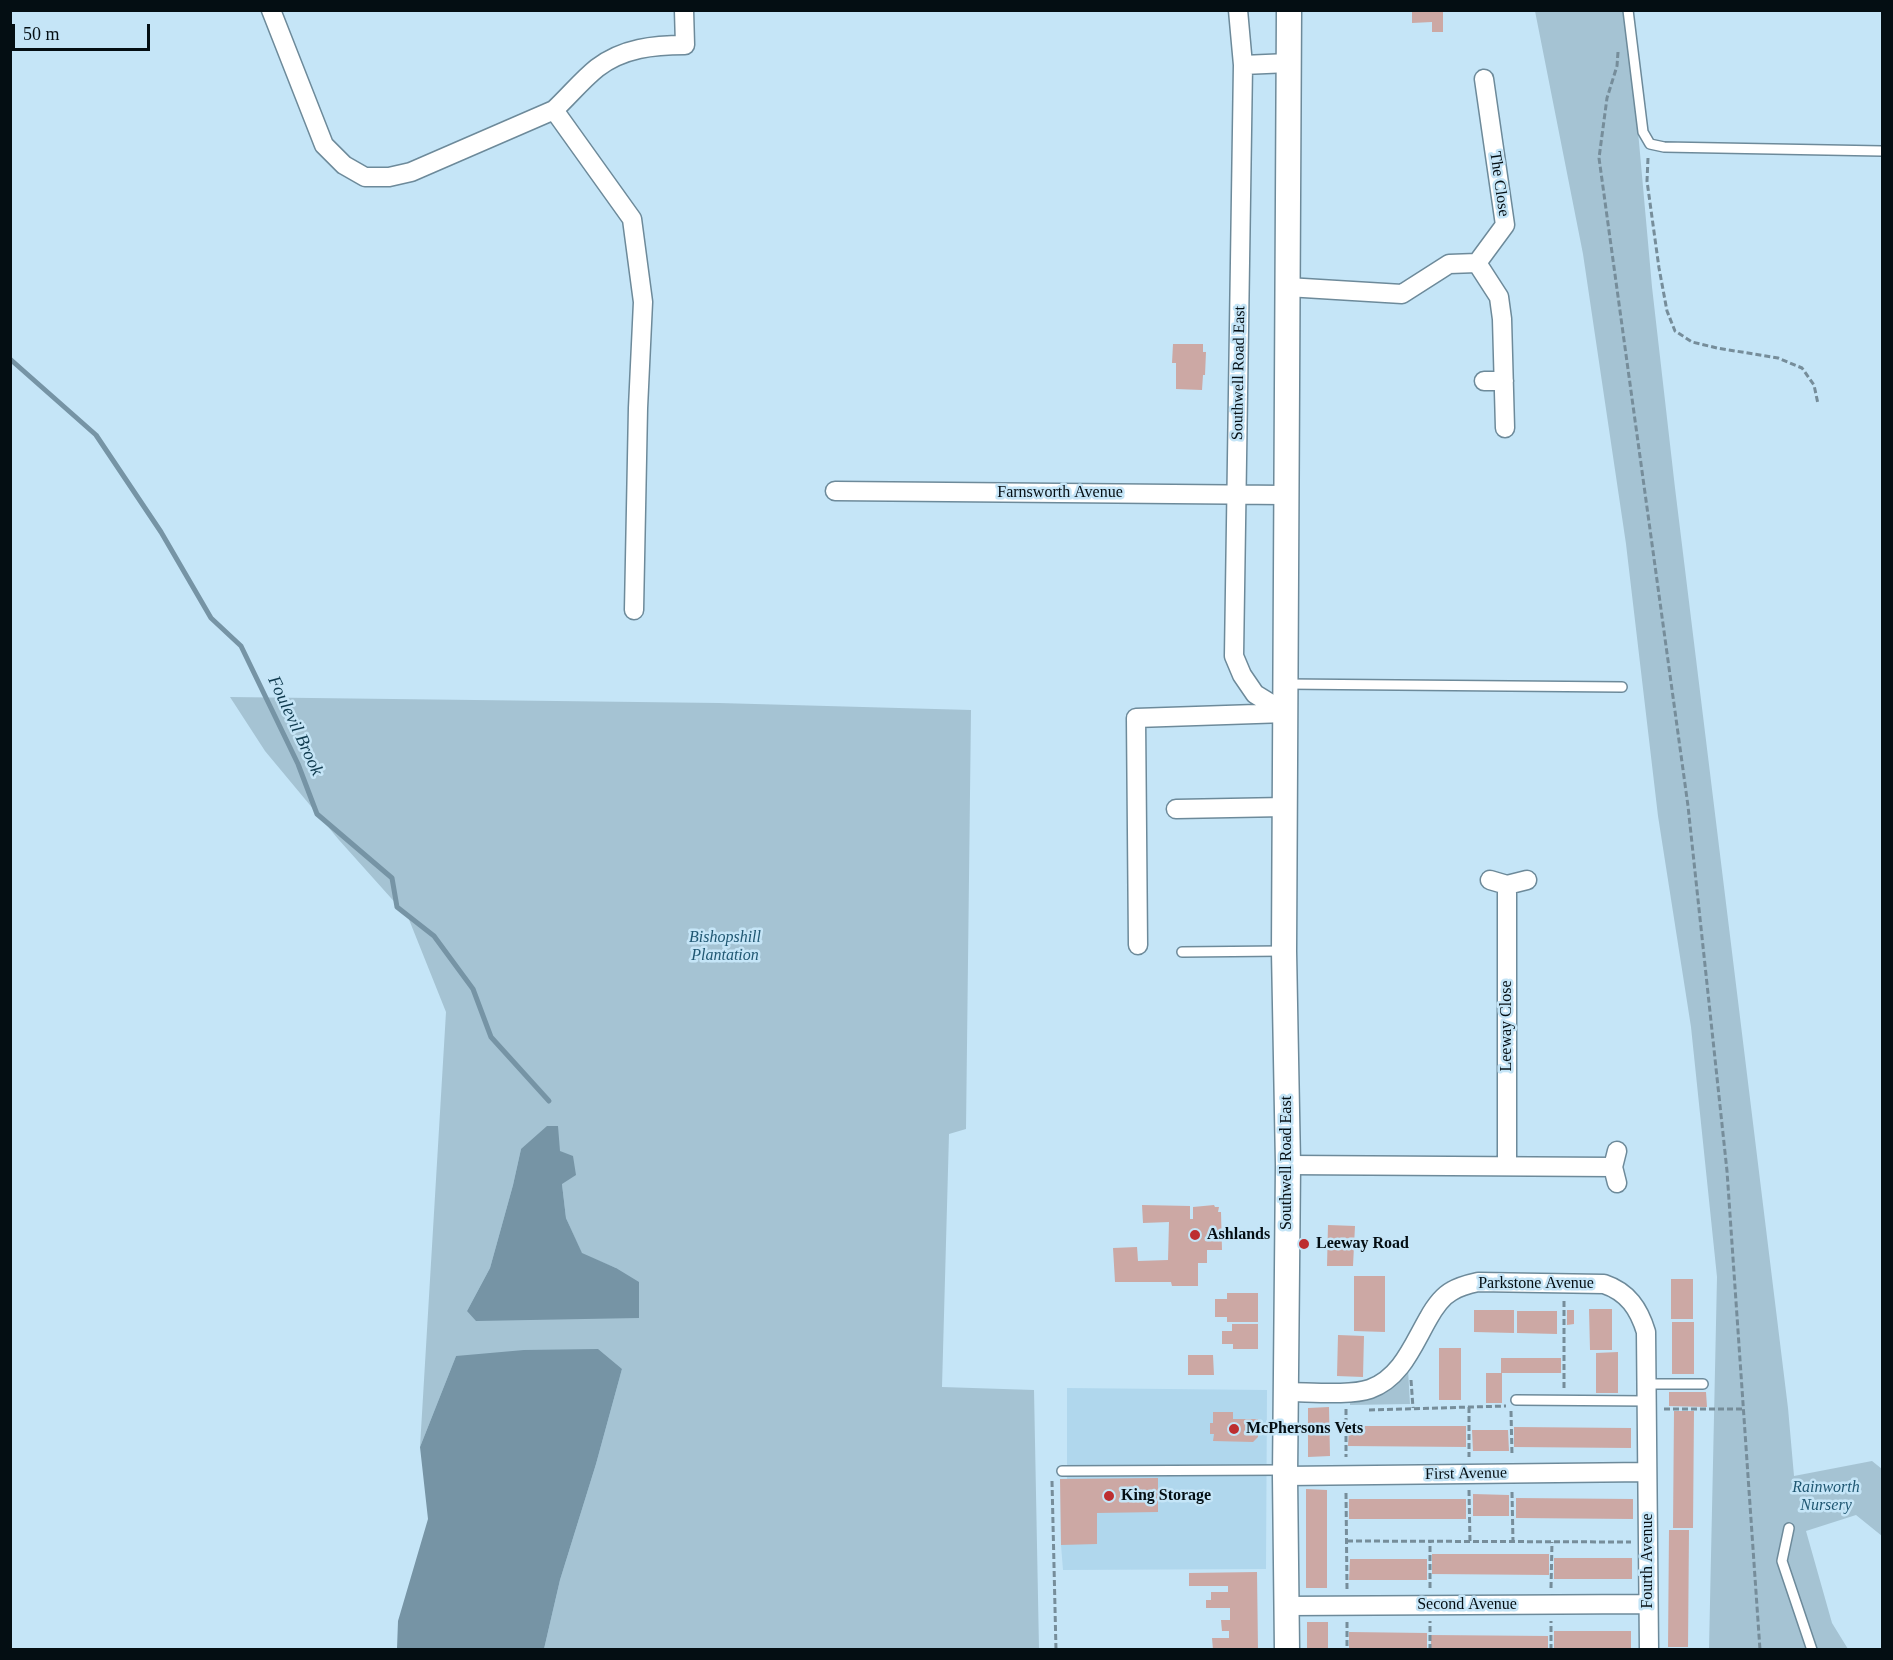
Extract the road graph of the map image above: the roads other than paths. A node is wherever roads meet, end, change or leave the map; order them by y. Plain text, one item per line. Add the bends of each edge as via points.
1 (271, 10) edge
2 (684, 10) edge
3 (1239, 10) edge
4 (1289, 10) edge
5 (1628, 10) edge
6 (1288, 63) junction
7 (1243, 65) junction
8 (1484, 79) dead end
9 (554, 110) junction
10 (1882, 151) edge
11 (1477, 263) junction
12 (1287, 287) junction
13 (1484, 381) dead end
14 (1504, 381) junction
15 (1505, 428) dead end
16 (835, 491) dead end
17 (1237, 494) junction
18 (1285, 495) junction
19 (634, 610) dead end
20 (1286, 684) junction
21 (1622, 687) dead end
22 (1286, 712) junction
23 (1285, 807) junction
24 (1176, 809) dead end
25 (1527, 880) dead end
26 (1138, 945) dead end
27 (1284, 951) junction
28 (1182, 952) dead end
29 (1288, 1165) junction
30 (1508, 1166) junction
31 (1616, 1167) dead end
32 (1703, 1384) dead end
33 (1287, 1392) junction
34 (1647, 1398) junction
35 (1516, 1400) road end
36 (1062, 1471) road end
37 (1647, 1472) junction
38 (1285, 1473) junction
39 (1789, 1528) dead end
40 (1648, 1604) junction
41 (1286, 1606) junction
42 (1287, 1650) edge
43 (1648, 1650) edge
44 (1812, 1650) edge

1 - 9 street via 324,145 344,165 365,177 411,172
2 - 9 street via 685,45 656,45 624,52 597,68
3 - 7 street, Southwell Road East
4 - 6 main road, Southwell Road East
5 - 10 lane via 1643,132 1650,144
6 - 7 street
6 - 12 main road, Southwell Road East
7 - 17 street, Southwell Road East
8 - 11 street, The Close via 1505,225
9 - 19 street via 632,219 643,302
11 - 12 street via 1449,264 1402,294
11 - 14 street via 1499,297
12 - 18 main road, Southwell Road East
13 - 14 street
14 - 15 street
16 - 17 street, Farnsworth Avenue
17 - 18 street, Farnsworth Avenue
17 - 22 street, Southwell Road East via 1234,656 1255,694
18 - 20 main road, Southwell Road East
20 - 21 lane
20 - 22 main road, Southwell Road East
22 - 23 main road, Southwell Road East
22 - 26 street via 1136,718
23 - 24 street
23 - 27 main road, Southwell Road East
25 - 30 street, Leeway Close via 1499,883
27 - 28 lane
27 - 29 main road, Southwell Road East
29 - 30 street
29 - 33 main road, Southwell Road East
30 - 31 street
32 - 34 lane
33 - 34 street, Parkstone Avenue via 1369,1390 1386,1381 1400,1368 1439,1301 1463,1286 1478,1282 1604,1284 1634,1304 1641,1316 1646,1332
33 - 38 main road, Southwell Road East
34 - 35 lane
34 - 37 street, Parkstone Avenue
36 - 38 lane
37 - 38 street, First Avenue
37 - 40 street, Fourth Avenue
38 - 41 main road, Southwell Road East
39 - 44 lane via 1782,1561
40 - 41 street, Second Avenue
40 - 43 street, Fourth Avenue
41 - 42 main road, Southwell Road East

